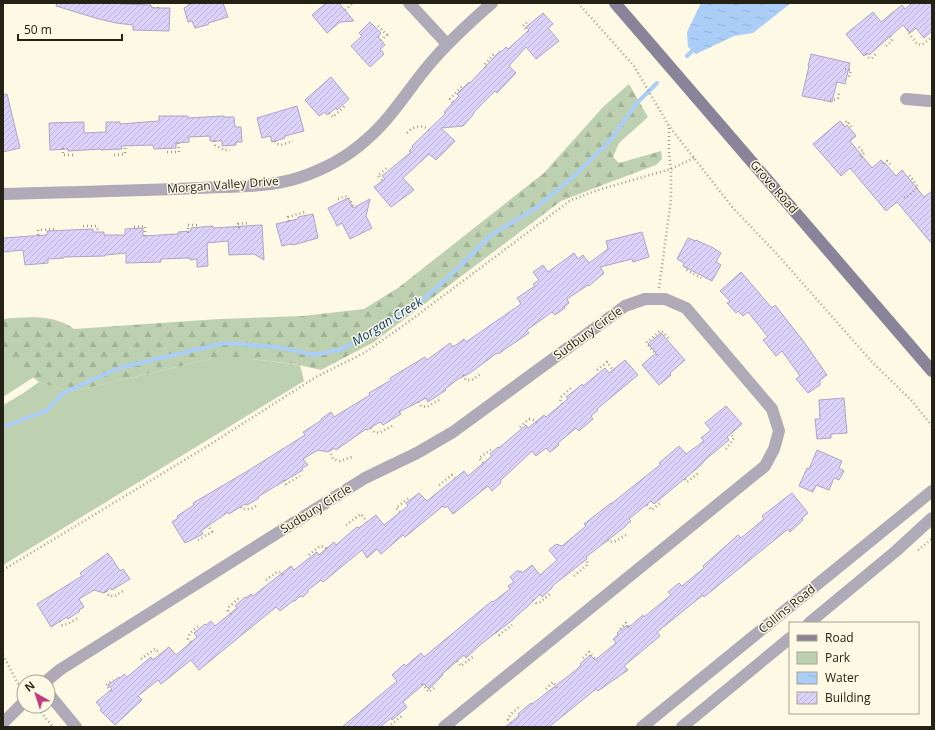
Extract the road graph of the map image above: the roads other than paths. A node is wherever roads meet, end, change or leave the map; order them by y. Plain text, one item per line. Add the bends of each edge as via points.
1 (409, 3) edge
2 (492, 3) edge
3 (614, 3) edge
4 (447, 44) junction
5 (906, 99) dead end
6 (931, 103) edge
7 (3, 194) edge
8 (932, 371) edge
9 (932, 491) edge
10 (932, 518) edge
11 (809, 622) edge
12 (789, 639) edge
13 (56, 674) edge
14 (56, 703) edge
15 (16, 710) edge
16 (3, 723) edge
17 (76, 727) edge
18 (444, 727) edge
19 (642, 727) edge
20 (682, 727) edge

1 - 4 street
2 - 4 street, Morgan Valley Drive
3 - 8 street, Grove Road
4 - 7 street, Morgan Valley Drive via 386,121 366,141 345,157 297,178 245,186
5 - 6 street
9 - 19 street, Collins Road
10 - 11 street, Collins Road
12 - 20 street, Collins Road
13 - 18 street, Sudbury Circle via 365,478 453,432 625,306 645,299 665,299 686,308 772,409 779,431 774,449 765,466
14 - 17 street
15 - 16 street

